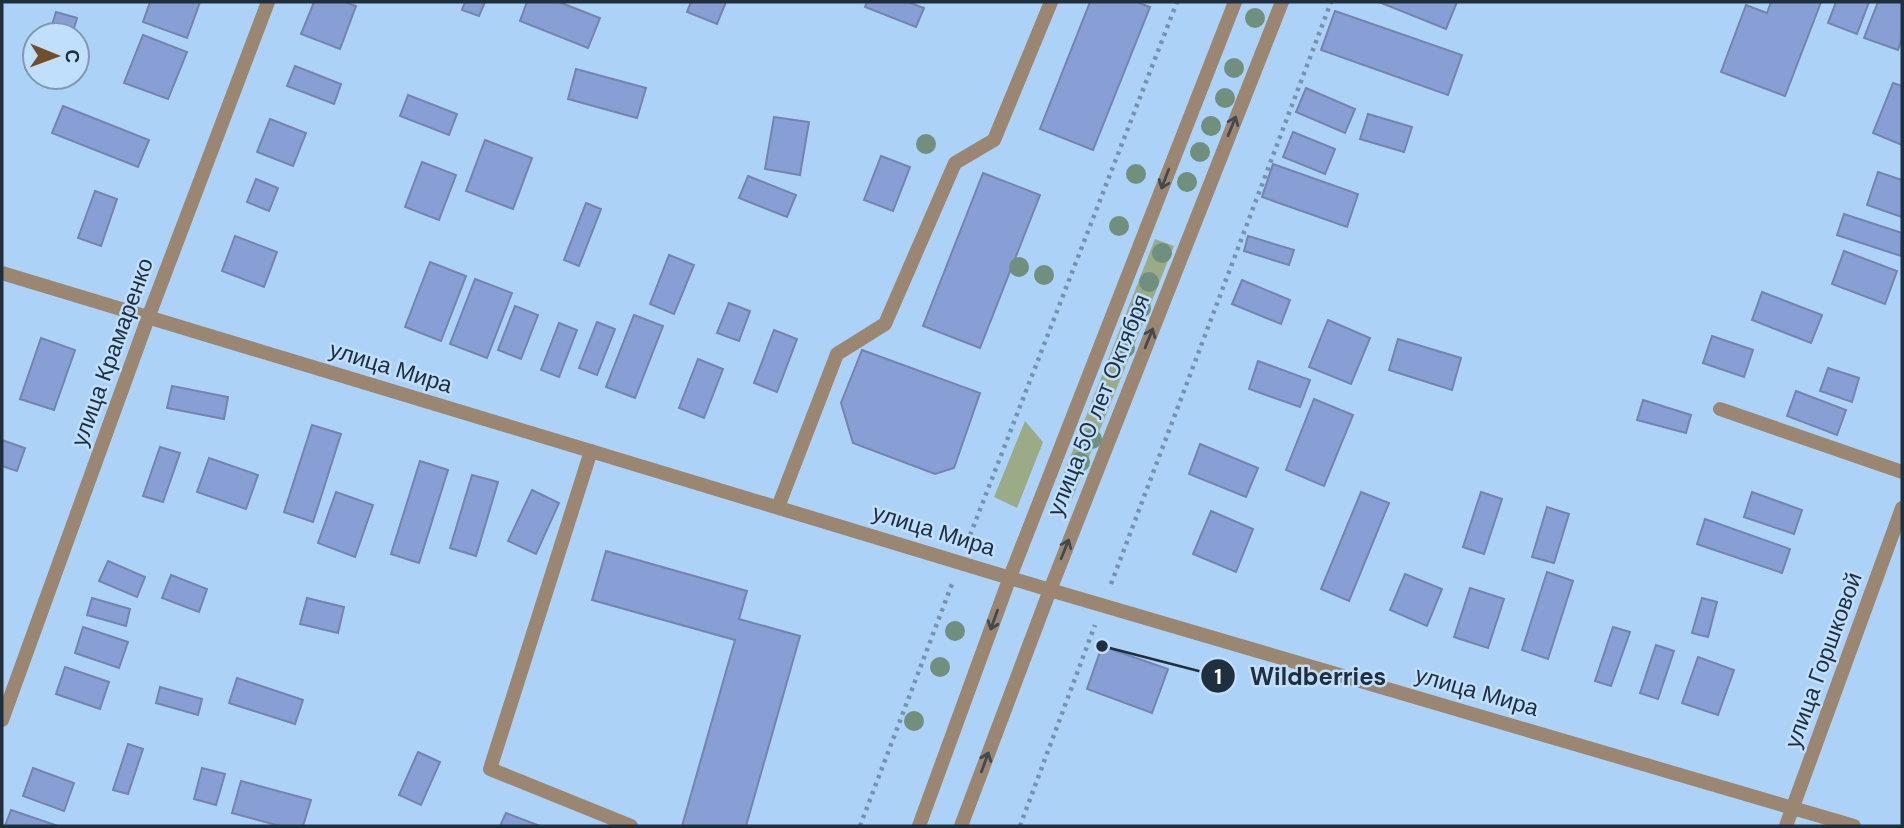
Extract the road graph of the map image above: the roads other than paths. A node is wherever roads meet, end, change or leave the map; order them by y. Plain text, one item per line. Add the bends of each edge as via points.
1 (268, 2) edge
2 (1051, 2) edge
3 (1235, 2) edge
4 (1282, 2) edge
5 (2, 273) edge
6 (148, 318) junction
7 (1720, 409) dead end
8 (591, 451) junction
9 (1902, 472) edge
10 (778, 507) junction
11 (1902, 509) edge
12 (1010, 577) junction
13 (1049, 590) junction
14 (2, 720) edge
15 (1793, 808) junction
16 (631, 826) edge
17 (919, 826) edge
18 (961, 826) edge
19 (1786, 826) edge
20 (1854, 826) edge

1 - 6 street, улица Крамаренко
2 - 10 street via 994,140 955,163 885,324 836,354
3 -> 12 street, улица 50 лет Октября
13 -> 4 street, улица 50 лет Октября
5 - 6 street, улица Мира
6 - 8 street, улица Мира
6 - 14 street, улица Крамаренко
7 - 9 street
8 - 10 street, улица Мира
8 - 16 street via 490,769
10 - 12 street, улица Мира
11 - 15 street, улица Горшковой
12 - 13 street, улица Мира
12 -> 17 street, улица 50 лет Октября
13 - 15 street, улица Мира
18 -> 13 street, улица 50 лет Октября
15 - 19 street, улица Горшковой
15 - 20 street, улица Мира

